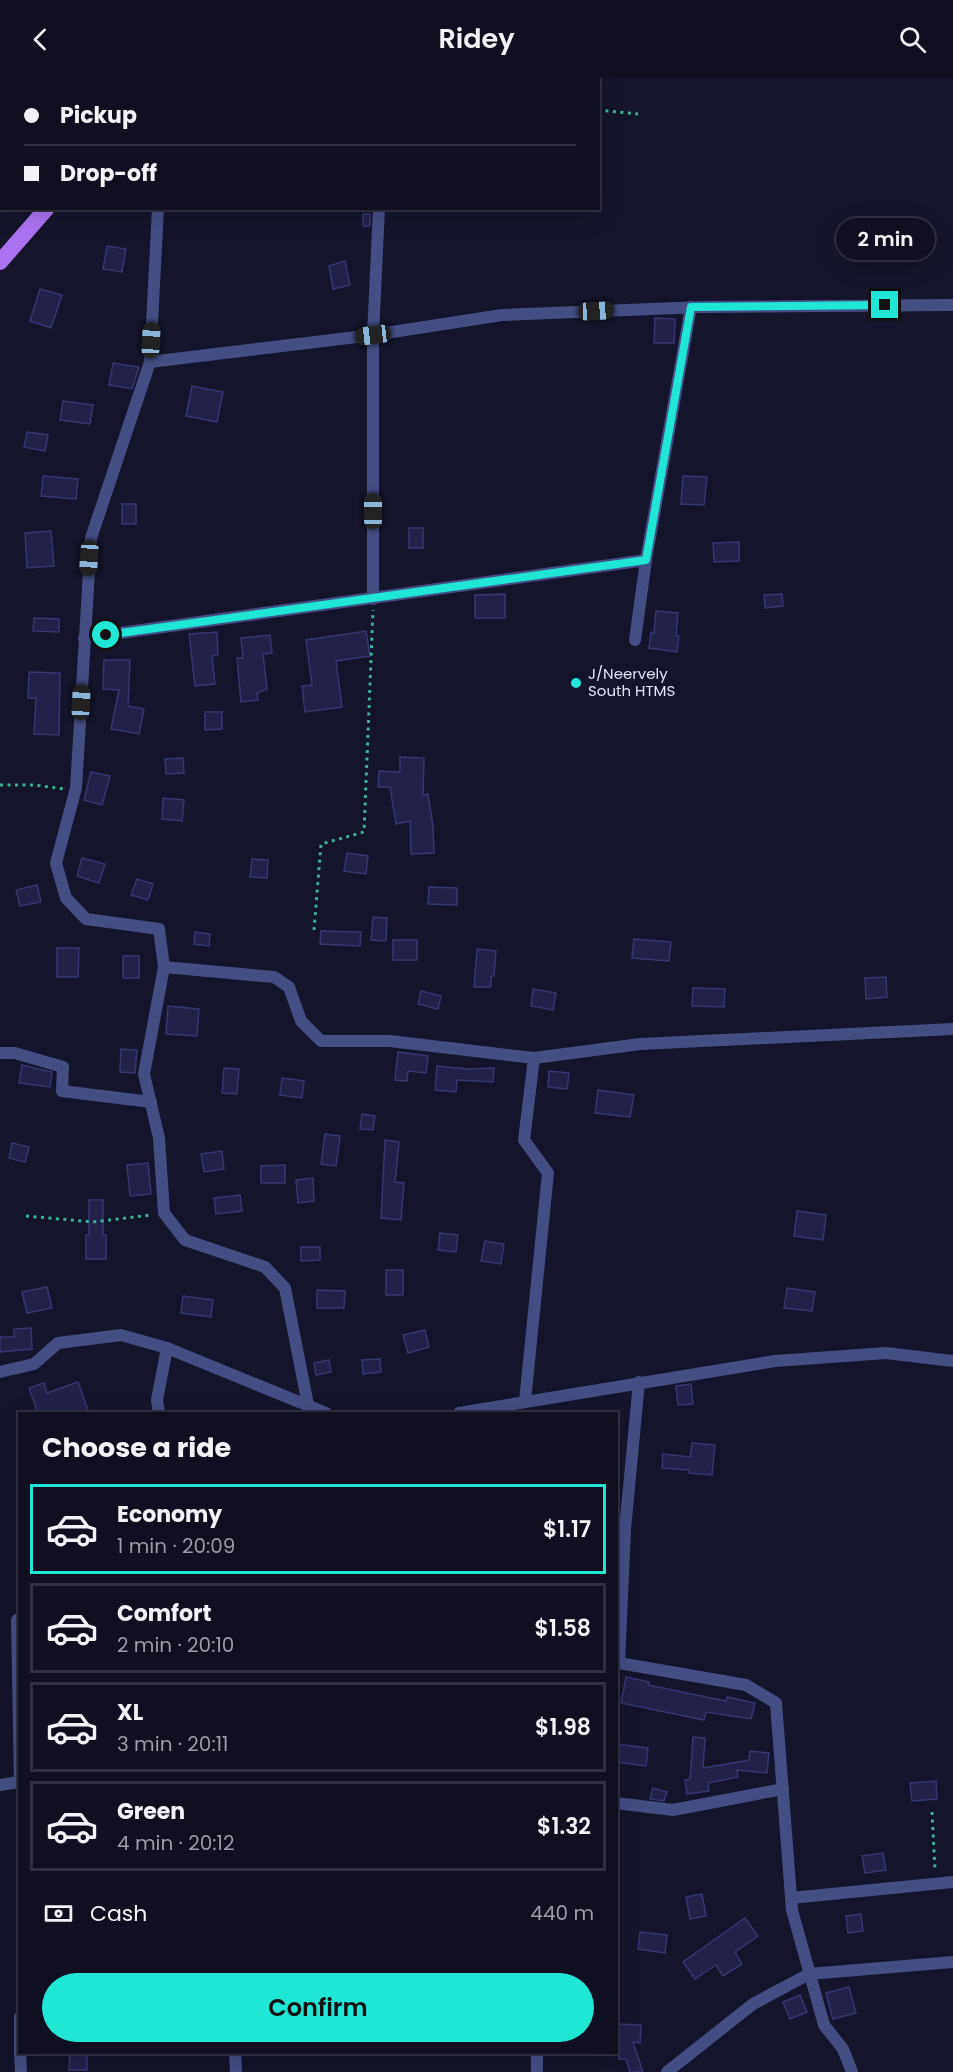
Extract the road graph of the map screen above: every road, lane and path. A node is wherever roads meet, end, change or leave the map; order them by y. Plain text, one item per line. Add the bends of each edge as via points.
1 (600, 110) edge
2 (638, 114) dead end
3 (45, 210) edge
4 (158, 210) edge
5 (379, 210) edge
6 (0, 262) edge
7 (953, 305) edge
8 (691, 307) junction
9 (373, 335) junction
10 (150, 362) junction
11 (646, 560) junction
12 (373, 599) junction
13 (84, 638) junction
14 (635, 640) dead end
15 (0, 785) edge
16 (75, 791) junction
17 (314, 930) dead end
18 (164, 967) junction
19 (953, 1029) edge
20 (0, 1053) edge
21 (534, 1058) junction
22 (151, 1102) junction
23 (164, 1213) junction
24 (26, 1216) dead end
25 (167, 1348) junction
26 (953, 1361) edge
27 (0, 1372) edge
28 (639, 1382) junction
29 (525, 1401) junction
30 (308, 1405) junction
31 (159, 1412) edge
32 (324, 1412) edge
33 (464, 1412) edge
34 (621, 1525) edge
35 (18, 1619) edge
36 (18, 1702) edge
37 (18, 1783) edge
38 (0, 1785) edge
39 (783, 1789) junction
40 (618, 1803) edge
41 (932, 1812) dead end
42 (953, 1882) edge
43 (936, 1884) junction
44 (791, 1898) junction
45 (953, 1962) edge
46 (809, 1974) junction
47 (20, 2054) edge
48 (235, 2054) edge
49 (537, 2054) edge
50 (21, 2072) edge
51 (236, 2072) edge
52 (537, 2072) edge
53 (667, 2072) edge
54 (852, 2072) edge

1 - 2 path
3 - 6 main road
4 - 10 street
5 - 9 street
7 - 8 street
8 - 9 street via 502,315
8 - 11 street
9 - 10 street
9 - 12 street
10 - 13 street via 91,538
11 - 12 street
11 - 14 street
12 - 13 street
12 - 17 path via 363,832 321,844
13 - 16 street
15 - 16 path
16 - 18 street via 56,863 66,898 86,919 159,929
18 - 21 street via 274,977 290,987 302,1021 321,1041 390,1041
18 - 22 street via 144,1074
19 - 21 street via 640,1044
20 - 22 street via 15,1053 63,1067 62,1091
21 - 29 street via 524,1140 548,1173
22 - 23 street via 159,1138
23 - 24 path via 93,1222
23 - 30 street via 185,1240 265,1267 285,1288
25 - 27 street via 121,1335 58,1342 34,1364
25 - 30 street
25 - 31 street
26 - 28 street via 886,1353 775,1361
28 - 29 street
28 - 34 street
29 - 33 street
30 - 32 street
34 - 39 street via 619,1663 746,1685 776,1703
35 - 36 street
37 - 38 street
39 - 40 street via 673,1810
39 - 44 street
41 - 43 path
42 - 43 street
43 - 44 street
44 - 46 street
45 - 46 street
46 - 53 street via 753,2004
46 - 54 street via 824,2025 843,2049
47 - 50 street
48 - 51 street
49 - 52 street

